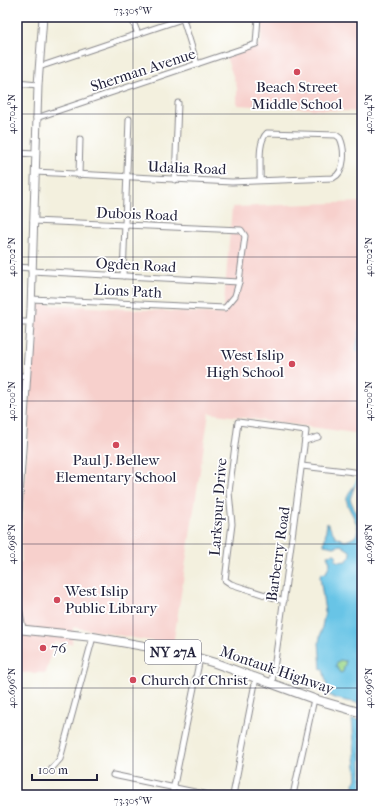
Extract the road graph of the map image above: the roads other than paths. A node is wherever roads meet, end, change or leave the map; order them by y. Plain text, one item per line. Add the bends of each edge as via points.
1 (43, 17) edge
2 (131, 17) edge
3 (258, 17) edge
4 (186, 18) edge
5 (138, 34) junction
6 (197, 64) junction
7 (39, 67) junction
8 (17, 84) edge
9 (38, 85) junction
10 (178, 104) dead end
11 (36, 118) junction
12 (129, 119) dead end
13 (80, 139) dead end
14 (17, 153) edge
15 (35, 154) junction
16 (35, 172) junction
17 (79, 175) junction
18 (127, 177) junction
19 (175, 180) junction
20 (260, 180) junction
21 (33, 221) junction
22 (124, 226) junction
23 (17, 267) edge
24 (31, 269) junction
25 (123, 276) junction
26 (239, 282) junction
27 (31, 300) junction
28 (17, 322) edge
29 (30, 322) junction
30 (17, 376) edge
31 (26, 376) junction
32 (19, 435) edge
33 (318, 437) dead end
34 (305, 441) junction
35 (302, 466) junction
36 (354, 472) dead end
37 (17, 527) edge
38 (284, 601) junction
39 (17, 602) edge
40 (19, 613) edge
41 (18, 630) edge
42 (93, 638) junction
43 (200, 658) junction
44 (256, 678) junction
45 (272, 683) junction
46 (314, 699) junction
47 (362, 713) edge
48 (52, 768) dead end
49 (113, 776) dead end
50 (174, 788) junction
51 (172, 795) edge
52 (209, 795) edge
53 (233, 795) edge
54 (293, 795) edge

1 - 7 main road
2 - 5 street
3 - 6 street, Sherman Avenue via 256,44
4 - 5 street
4 - 6 street
5 - 7 street
6 - 11 street, Sherman Avenue
7 - 9 main road
8 - 9 street
9 - 11 main road
10 - 19 street
11 - 15 main road
12 - 18 street
13 - 17 street
14 - 15 street
15 - 16 main road
16 - 17 street, Udalia Road
16 - 21 main road
17 - 18 street, Udalia Road
18 - 19 street, Udalia Road
18 - 22 street
19 - 20 street, Udalia Road
20 - 20 street, Udalia Road via 263,137 267,133 336,135 340,138 343,147 342,169 338,176
21 - 22 street, Dubois Road
21 - 24 main road
22 - 25 street
22 - 26 street, Dubois Road via 241,230 245,236
23 - 24 street, Ogden Road
24 - 25 street, Ogden Road
24 - 27 main road
25 - 26 street, Ogden Road
26 - 27 street, Lions Path via 235,296 225,308
27 - 29 main road
28 - 29 street
29 - 31 main road
30 - 31 street
31 - 32 main road
32 - 37 main road
33 - 34 street
34 - 35 street, Barberry Road
34 - 38 street, Larkspur Drive via 306,432 238,422 229,492 232,524 226,580 231,584
35 - 36 street
35 - 38 street, Barberry Road
38 - 45 street, Barberry Road
39 - 40 main road
40 - 41 main road
41 - 42 main road, Montauk Highway / NY 27A
42 - 43 main road, Montauk Highway / NY 27A
42 - 48 street via 60,758
43 - 44 main road, Montauk Highway / NY 27A
43 - 50 street
44 - 45 main road, Montauk Highway / NY 27A
44 - 53 street
45 - 46 main road, Montauk Highway / NY 27A
46 - 47 main road, Montauk Highway / NY 27A
46 - 54 street
49 - 50 street
50 - 51 street
50 - 52 street

